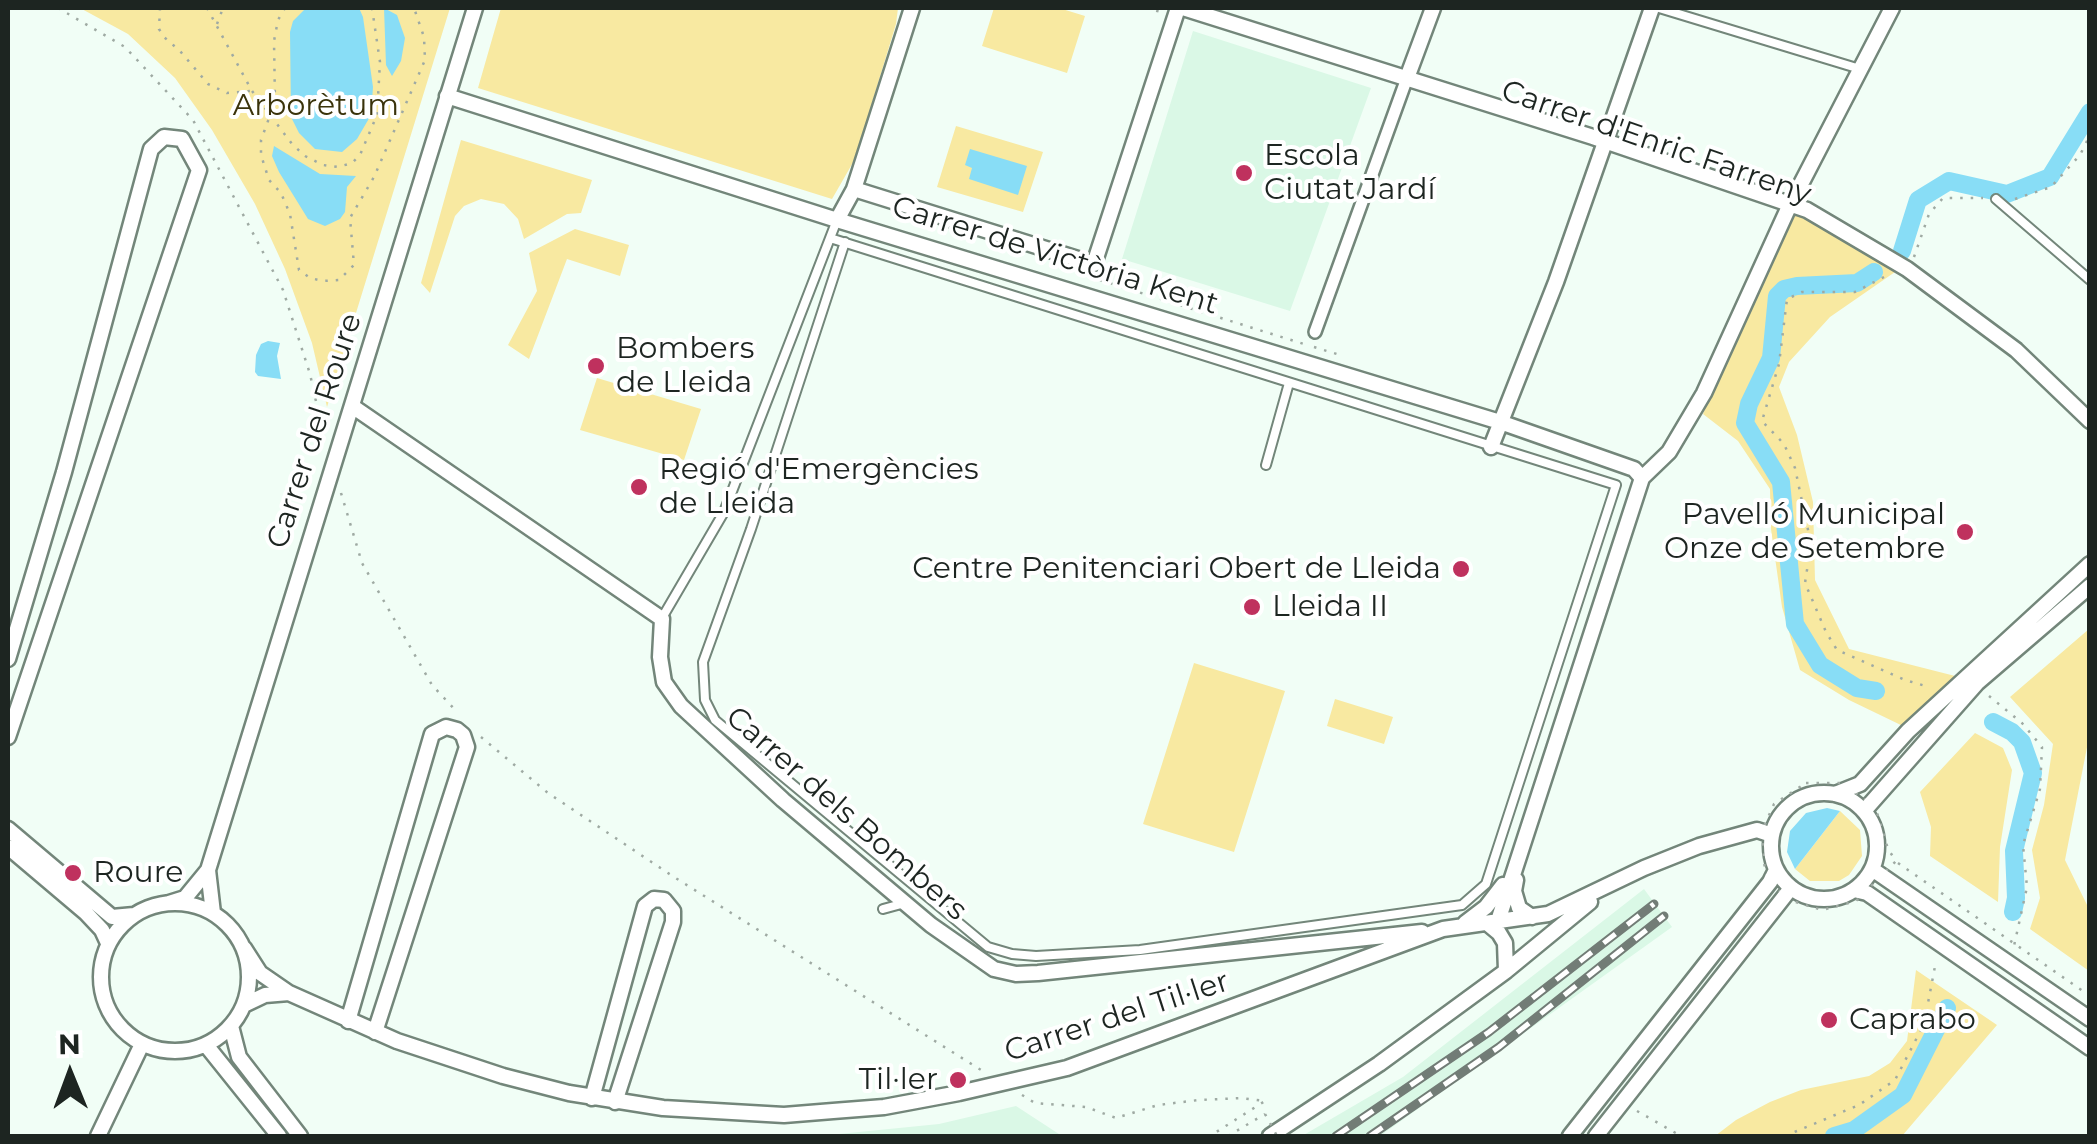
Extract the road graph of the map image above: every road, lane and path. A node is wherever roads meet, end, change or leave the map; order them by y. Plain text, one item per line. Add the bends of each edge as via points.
1 (58, 8) edge
2 (160, 8) edge
3 (207, 8) edge
4 (223, 8) edge
5 (285, 8) edge
6 (372, 8) edge
7 (414, 8) edge
8 (475, 8) edge
9 (912, 8) edge
10 (1146, 8) edge
11 (1434, 8) edge
12 (1656, 8) edge
13 (1892, 8) edge
14 (1178, 10) edge
15 (217, 26) junction
16 (1861, 69) junction
17 (1408, 78) junction
18 (252, 91) junction
19 (447, 96) junction
20 (269, 114) junction
21 (1604, 141) junction
22 (854, 189) junction
23 (1996, 199) dead end
24 (1792, 203) junction
25 (837, 220) junction
26 (830, 238) junction
27 (845, 242) junction
28 (1895, 272) dead end
29 (1099, 280) dead end
30 (2090, 280) edge
31 (1314, 332) dead end
32 (1344, 356) dead end
33 (1289, 383) junction
34 (352, 406) junction
35 (2090, 421) edge
36 (1500, 422) junction
37 (1491, 447) junction
38 (332, 464) junction
39 (1266, 465) dead end
40 (64, 472) junction
41 (1642, 478) junction
42 (92, 480) junction
43 (2090, 564) edge
44 (2090, 586) edge
45 (662, 619) junction
46 (8, 659) edge
47 (1931, 688) dead end
48 (1984, 692) dead end
49 (460, 714) dead end
50 (479, 734) dead end
51 (8, 737) edge
52 (1841, 790) junction
53 (1868, 807) junction
54 (8, 830) edge
55 (1767, 833) junction
56 (8, 847) edge
57 (1521, 854) junction
58 (1896, 861) junction
59 (208, 870) junction
60 (1876, 872) junction
61 (1773, 876) junction
62 (1606, 888) junction
63 (1860, 891) junction
64 (1787, 892) junction
65 (170, 903) junction
66 (905, 903) junction
67 (883, 909) dead end
68 (213, 913) junction
69 (134, 914) junction
70 (1532, 917) junction
71 (1492, 922) junction
72 (1460, 926) junction
73 (1442, 929) junction
74 (108, 943) junction
75 (2017, 943) junction
76 (1944, 946) junction
77 (244, 948) junction
78 (2002, 959) junction
79 (1506, 972) junction
80 (289, 993) junction
81 (2090, 996) edge
82 (244, 1005) junction
83 (2090, 1019) edge
84 (348, 1021) junction
85 (231, 1026) junction
86 (375, 1032) junction
87 (142, 1044) junction
88 (206, 1044) junction
89 (2090, 1048) edge
90 (1003, 1084) junction
91 (592, 1098) junction
92 (615, 1102) junction
93 (1632, 1107) dead end
94 (98, 1136) edge
95 (280, 1136) edge
96 (300, 1136) edge
97 (1210, 1136) edge
98 (1228, 1136) edge
99 (1270, 1136) edge
100 (1277, 1136) edge
101 (1570, 1136) edge
102 (1596, 1136) edge
103 (1681, 1136) edge
104 (1785, 1136) edge

1 - 38 path via 125,47 192,120 283,290
2 - 18 path via 164,37 208,84 227,93
3 - 15 path
4 - 15 path
5 - 20 path via 274,41 277,84
6 - 20 path via 381,94 369,138 352,163 324,165 305,156
7 - 20 path via 425,60 350,218 354,265 339,280 310,278 299,270 290,214 261,155
8 - 19 street, Carrer del Roure
9 - 22 street
10 - 14 path
11 - 17 street
12 - 16 lane
12 - 21 street
13 - 16 street
14 - 17 street, Carrer d'Enric Farreny
14 - 22 street, Carrer de Victòria Kent via 1094,264
15 - 18 path
16 - 24 street
17 - 21 street, Carrer d'Enric Farreny
17 - 31 street
18 - 20 path
19 - 25 street, Carrer de Victòria Kent
19 - 34 street, Carrer del Roure
21 - 24 street, Carrer d'Enric Farreny
21 - 36 street
22 - 25 street
23 - 30 lane
24 - 35 street, Carrer d'Enric Farreny via 1907,269 2016,350
24 - 41 street via 1704,393 1669,452
25 - 26 lane
25 - 36 street, Carrer de Victòria Kent
26 - 27 lane, Carrer de Victòria Kent
26 - 45 lane via 724,512
27 - 33 lane, Carrer de Victòria Kent
27 - 37 lane, Carrer de Victòria Kent via 703,662 705,700 715,720 988,946 1036,956 1140,950 1462,905 1486,884 1616,485
28 - 47 path via 1854,292 1802,292 1787,299 1779,364 1762,421 1784,444 1794,468 1811,544 1806,584 1832,641 1853,659
29 - 32 path
33 - 37 lane, Carrer de Victòria Kent
33 - 39 lane
34 - 38 street, Carrer del Roure
34 - 45 street
36 - 37 street
36 - 41 street, Carrer de Victòria Kent via 1634,469
38 - 49 path via 362,563 432,685
38 - 59 street, Carrer del Roure
40 - 42 street
40 - 42 street via 151,149 164,136 182,139 199,170
40 - 46 street
41 - 57 street
42 - 51 street
43 - 52 street via 1908,731 1860,784
44 - 53 street via 1977,683
45 - 66 street, Carrer dels Bombers via 664,682 681,706
48 - 75 path via 2042,746 2040,789 2023,845 2027,887
50 - 90 path via 548,793 674,878
52 - 53 path
52 - 53 street
52 - 55 street via 1802,798
52 - 55 path via 1806,784 1774,804
53 - 58 path
53 - 60 street
54 - 69 street via 112,916
55 - 61 street
55 - 61 path via 1764,872
55 - 62 street, Carrer del Til·ler via 1700,846
56 - 74 street via 86,913
57 - 70 street via 1516,899
57 - 71 street
57 - 72 street via 1496,895
58 - 60 path
58 - 75 path
59 - 65 street via 185,898
59 - 68 street, Carrer del Roure
60 - 63 street
60 - 63 path
60 - 78 street
61 - 64 street
61 - 64 path
61 - 101 street
62 - 70 street, Carrer del Til·ler
62 - 79 street
63 - 64 street via 1822,899
63 - 64 path via 1856,901 1822,910
63 - 76 street
64 - 102 street
65 - 68 street
65 - 69 street
66 - 67 lane
66 - 73 street, Carrer dels Bombers via 970,955 1016,974
68 - 77 street
69 - 74 street
70 - 71 street, Carrer del Til·ler
71 - 72 street, Carrer del Til·ler
71 - 79 street via 1505,943
72 - 73 street, Carrer del Til·ler
73 - 90 street, Carrer del Til·ler via 1086,1062
74 - 87 street via 101,989 116,1021
75 - 78 path
75 - 81 path
76 - 89 street
76 - 104 path via 1924,1024 1895,1080 1859,1105
77 - 80 street, Carrer del Til·ler via 260,973
77 - 82 street
78 - 83 street
79 - 99 street
80 - 82 street
80 - 84 street, Carrer del Til·ler
82 - 85 street
84 - 86 street, Carrer del Til·ler
84 - 86 street via 432,734 457,730 466,747
85 - 88 street
85 - 96 street via 239,1057
86 - 91 street, Carrer del Til·ler
87 - 88 street via 185,1051
87 - 94 street
88 - 95 street
90 - 92 street, Carrer del Til·ler via 884,1107 784,1114
90 - 97 path via 1036,1103 1086,1107 1116,1118 1158,1105 1265,1101
91 - 92 street, Carrer del Til·ler
91 - 92 street via 644,906 664,900 673,922
93 - 103 path
98 - 100 path, bridge via 1264,1114

